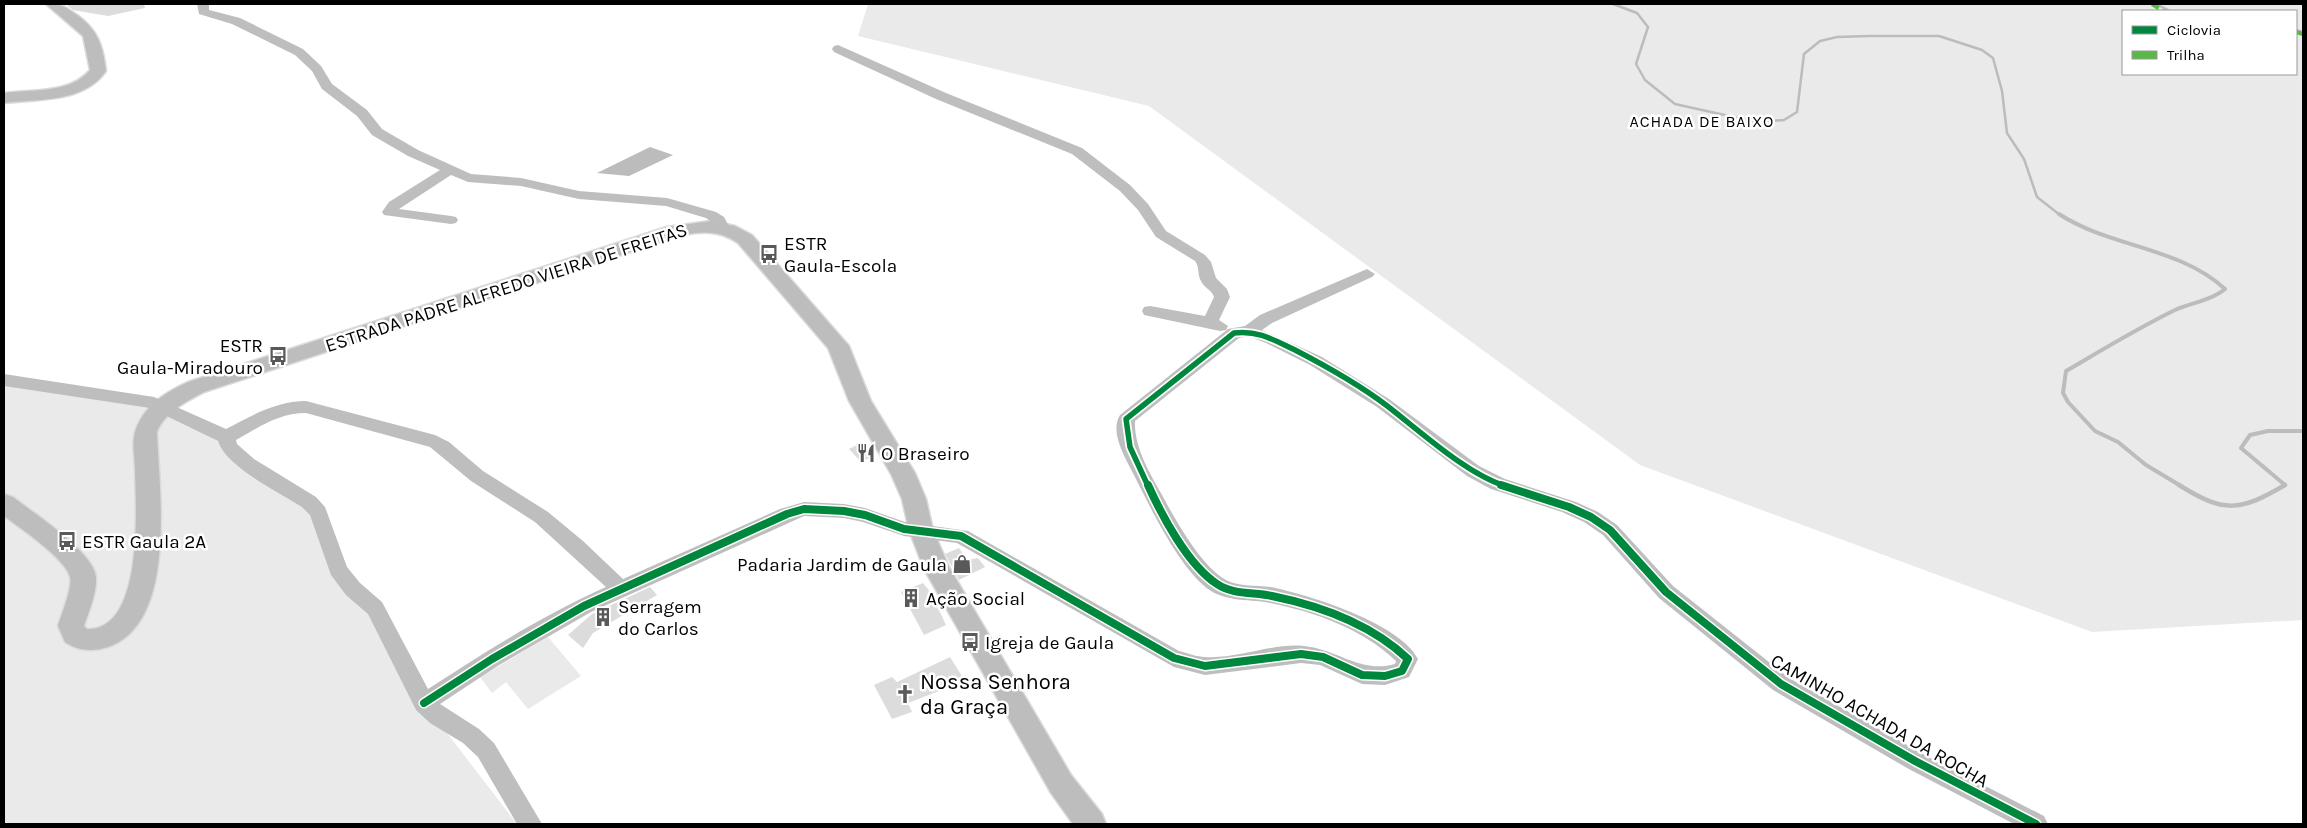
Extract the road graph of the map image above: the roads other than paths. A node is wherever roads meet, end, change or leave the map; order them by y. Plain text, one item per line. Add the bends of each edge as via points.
1 (53, 4) edge
2 (203, 4) edge
3 (838, 49) dead end
4 (4, 98) edge
5 (450, 170) junction
6 (450, 220) dead end
7 (723, 228) junction
8 (1367, 274) dead end
9 (1150, 311) dead end
10 (1210, 322) junction
11 (1241, 332) junction
12 (4, 380) edge
13 (164, 406) junction
14 (226, 437) junction
15 (4, 503) edge
16 (921, 530) junction
17 (620, 589) junction
18 (424, 703) junction
19 (530, 824) edge
20 (1091, 824) edge
21 (2036, 824) edge

1 - 4 main road via 90,32 98,71 90,81 73,88
2 - 5 street via 203,12 236,21 299,52 317,69 327,86 362,113 377,132
3 - 10 street via 1077,151 1125,188 1162,234 1189,249 1206,265 1208,280 1222,297
5 - 6 street via 394,205 389,212
5 - 7 street via 483,181 521,182 579,195 667,202 711,215
7 - 13 main road, ESTRADA PADRE ALFREDO VIEIRA DE FREITAS via 701,226 674,231 196,387
7 - 16 main road, ESTRADA PADRE ALFREDO VIEIRA DE FREITAS via 744,239 838,346 860,401 904,473
8 - 11 street
9 - 10 street, CAMINHO ACHADA DA ROCHA
10 - 11 street, CAMINHO ACHADA DA ROCHA
11 - 16 street via 1126,419 1124,430 1129,446 1155,499 1192,558 1216,584 1231,591 1268,595 1315,607 1382,637 1408,659 1402,671 1385,676 1362,675 1323,657 1301,654 1205,666 1174,658 961,536
11 - 21 street, CAMINHO ACHADA DA ROCHA via 1272,339 1350,381 1473,470 1498,484 1591,517 1610,530 1666,592 1781,684 1915,761
12 - 13 street
13 - 14 street
13 - 15 main road, ESTRADA PADRE ALFREDO VIEIRA DE FREITAS via 149,422 146,432 146,536 138,600 118,630 87,640 74,634 72,626 83,574 64,549
14 - 17 street via 271,414 297,406 429,439 446,448 468,470 529,508 589,557
14 - 18 street via 229,447 248,464 309,502 318,512 338,570 353,589 375,608
16 - 17 street via 898,528 844,511 804,509
16 - 20 main road, ESTRADA PADRE ALFREDO VIEIRA DE FREITAS via 937,569 1061,784
17 - 18 street via 492,658
18 - 19 street via 486,750

